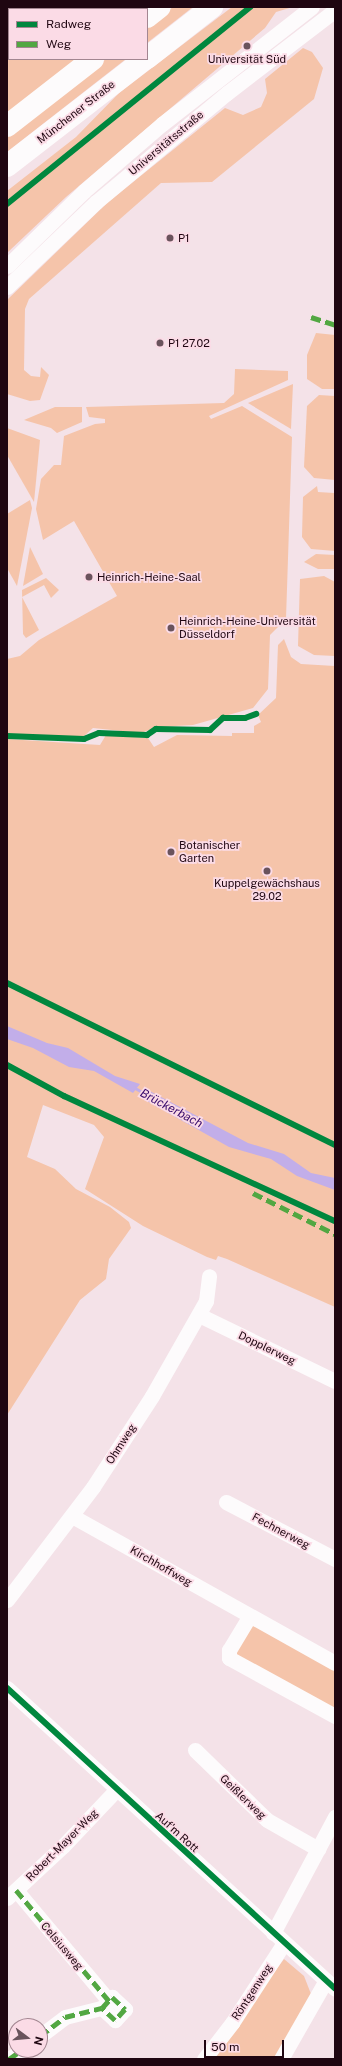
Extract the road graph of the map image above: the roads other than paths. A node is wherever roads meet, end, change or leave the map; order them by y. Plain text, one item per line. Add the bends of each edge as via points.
1 (160, 7) edge
2 (212, 7) edge
3 (312, 7) edge
4 (335, 10) edge
5 (148, 16) edge
6 (148, 56) edge
7 (92, 60) edge
8 (143, 60) edge
9 (7, 126) edge
10 (7, 166) edge
11 (7, 266) edge
12 (7, 287) edge
13 (210, 1276) dead end
14 (199, 1315) junction
15 (335, 1381) edge
16 (226, 1502) dead end
17 (72, 1516) junction
18 (335, 1559) edge
19 (7, 1600) edge
20 (249, 1616) junction
21 (335, 1663) edge
22 (7, 1688) edge
23 (335, 1716) edge
24 (194, 1750) dead end
25 (116, 1790) junction
26 (335, 1817) edge
27 (318, 1849) junction
28 (12, 1894) edge
29 (273, 1933) junction
30 (284, 1943) junction
31 (330, 1986) edge
32 (48, 2030) edge
33 (204, 2059) edge
34 (281, 2059) edge

1 - 5 highway
2 - 6 highway, Münchener Straße
3 - 11 street, Universitätsstraße via 162,124 79,196
4 - 12 street, Universitätsstraße via 227,93 96,202
7 - 9 highway
8 - 10 highway, Münchener Straße
13 - 14 street, Ohmweg via 209,1294
14 - 15 street, Dopplerweg
14 - 17 street, Ohmweg via 152,1396
16 - 18 street, Fechnerweg
17 - 19 street, Ohmweg
17 - 20 street, Kirchhoffweg
20 - 21 street, Kirchhoffweg
20 - 23 street via 229,1650 229,1658
22 - 25 street, Auf'm Rott
24 - 27 street, Geißlerweg via 267,1820
25 - 28 street, Robert-Mayer-Weg via 63,1846
25 - 29 street, Auf'm Rott
26 - 27 street
27 - 29 street
28 - 32 street, Celsiusweg via 105,2004 65,2017
29 - 30 street, Auf'm Rott
30 - 31 street, Auf'm Rott
30 - 33 street, Röntgenweg via 232,2023
31 - 34 street

